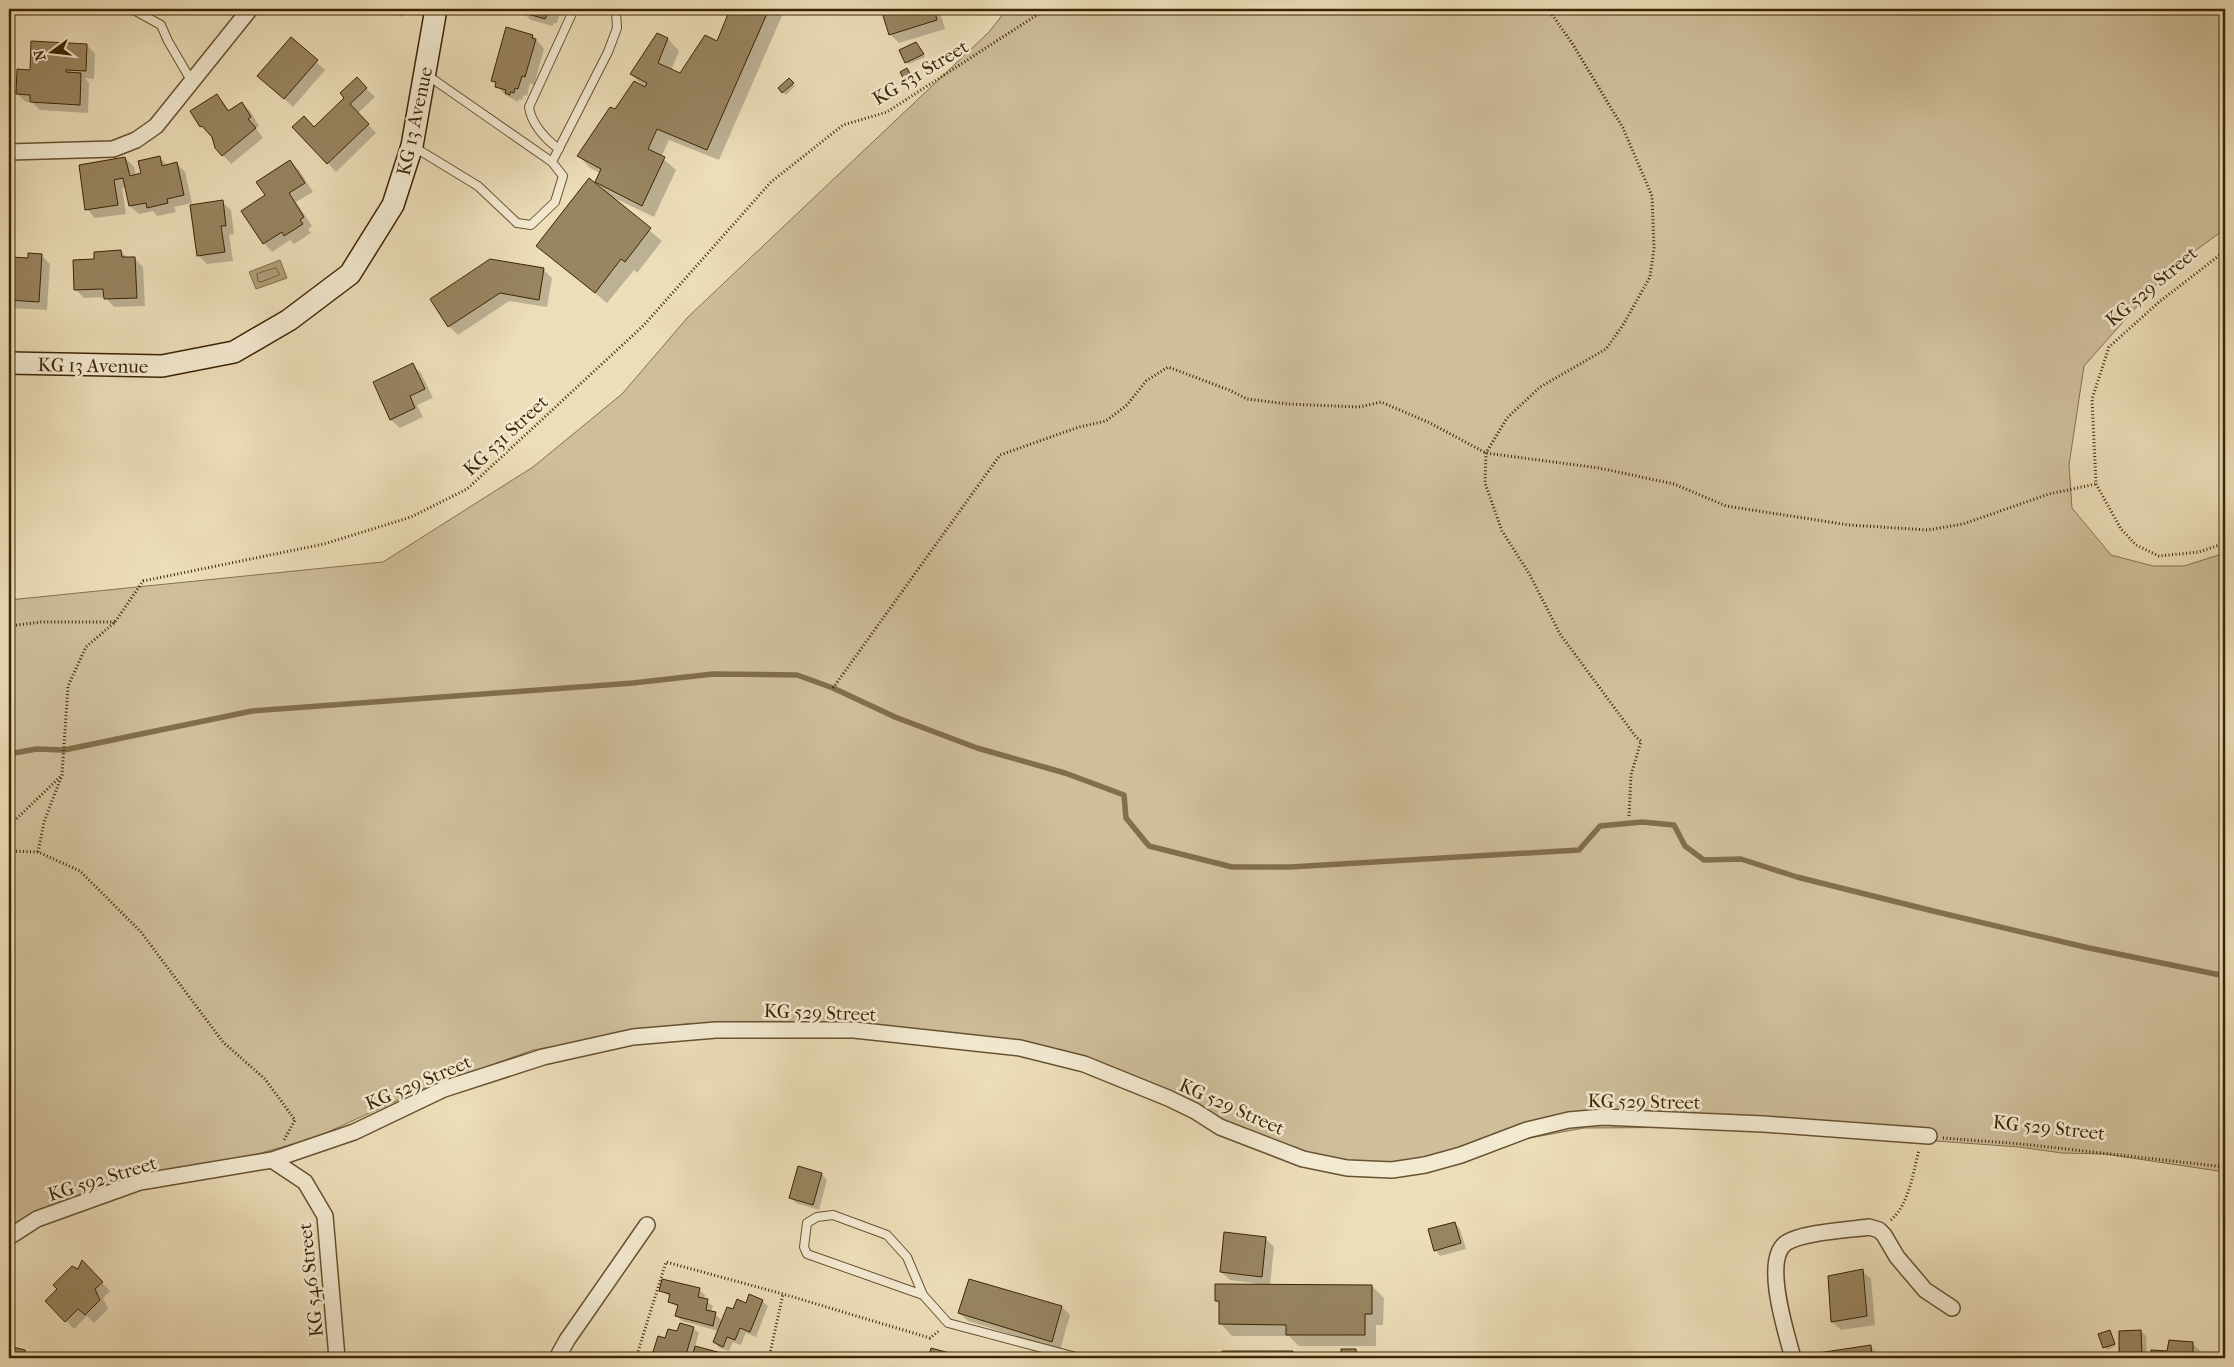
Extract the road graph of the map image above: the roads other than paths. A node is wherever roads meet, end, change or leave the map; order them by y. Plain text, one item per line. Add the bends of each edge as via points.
1 (132, 9) edge
2 (250, 9) edge
3 (436, 9) edge
4 (574, 9) edge
5 (614, 9) edge
6 (425, 74) junction
7 (192, 82) junction
8 (412, 146) junction
9 (559, 148) junction
10 (9, 152) edge
11 (552, 162) junction
12 (9, 363) edge
13 (1929, 1136) road end
14 (272, 1160) junction
15 (647, 1225) dead end
16 (9, 1237) edge
17 (923, 1295) junction
18 (1952, 1308) dead end
19 (338, 1358) edge
20 (557, 1358) edge
21 (1080, 1358) edge
22 (1794, 1358) edge

1 - 7 lane via 161,25
2 - 7 street
3 - 6 street, KG 13 Avenue
4 - 9 lane via 529,107 531,117 548,140
5 - 9 lane via 617,28 608,52
6 - 8 street, KG 13 Avenue
6 - 11 lane
7 - 10 street via 156,126 136,140 113,149
8 - 11 lane via 478,186 518,223 531,225 555,202 563,176
8 - 12 street, KG 13 Avenue via 394,205 350,274 290,320 234,352 162,366
9 - 11 lane
13 - 14 street, KG 529 Street via 1603,1117 1569,1120 1527,1130 1425,1165 1392,1170 1347,1168 1302,1159 1220,1127 1174,1102 1084,1064 1020,1048 854,1030 716,1030 633,1037 543,1056 444,1089 354,1132
14 - 16 street, KG 592 Street via 140,1182 38,1219
14 - 19 street, KG 546 Street via 305,1182 325,1216
15 - 20 street
17 - 17 lane via 908,1258 887,1235 833,1215 817,1217 807,1223 804,1247 807,1254
17 - 21 lane via 948,1323
18 - 22 street via 1925,1290 1879,1230 1869,1227 1800,1237 1785,1244 1775,1272 1779,1304

